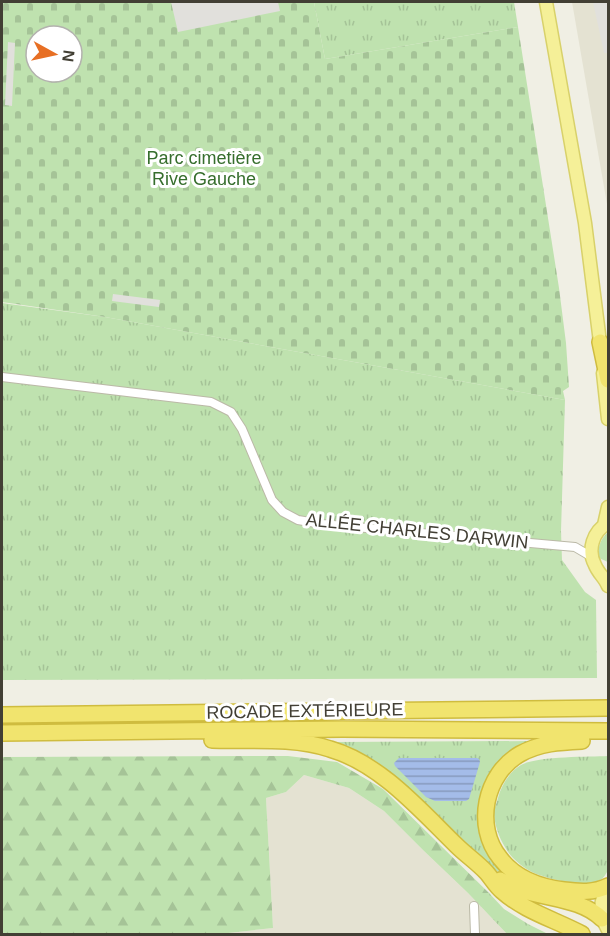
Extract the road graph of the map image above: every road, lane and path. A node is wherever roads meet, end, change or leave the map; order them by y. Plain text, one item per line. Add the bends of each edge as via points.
1 (546, 2) edge
2 (600, 342) junction
3 (2, 377) edge
4 (609, 380) edge
5 (609, 419) edge
6 (609, 507) edge
7 (606, 524) edge
8 (593, 540) junction
9 (575, 547) junction
10 (592, 557) junction
11 (607, 580) edge
12 (609, 708) edge
13 (2, 715) edge
14 (144, 731) junction
15 (609, 731) edge
16 (2, 733) edge
17 (609, 740) edge
18 (486, 872) junction
19 (609, 887) edge
20 (474, 906) dead end
21 (605, 925) edge
22 (475, 934) edge
23 (582, 934) edge

1 - 2 main road via 585,223
2 - 4 highway
2 - 5 main road
3 - 9 street, ALLÉE CHARLES DARWIN via 211,402 231,412 272,500 298,520
6 - 7 main road
7 - 8 main road
8 - 9 street, ALLÉE CHARLES DARWIN
8 - 10 main road
9 - 10 street, ALLÉE CHARLES DARWIN
10 - 11 main road via 596,569
12 - 13 highway, ROCADE EXTÉRIEURE
14 - 15 highway
14 - 16 highway
14 - 18 highway via 161,739 293,741 332,749 395,787
17 - 19 highway via 552,743 518,755 499,773 485,812 494,850 515,873 555,889 586,892
18 - 21 highway via 518,890 595,912
18 - 23 highway via 514,900
19 - 21 main road via 601,910
20 - 22 street

